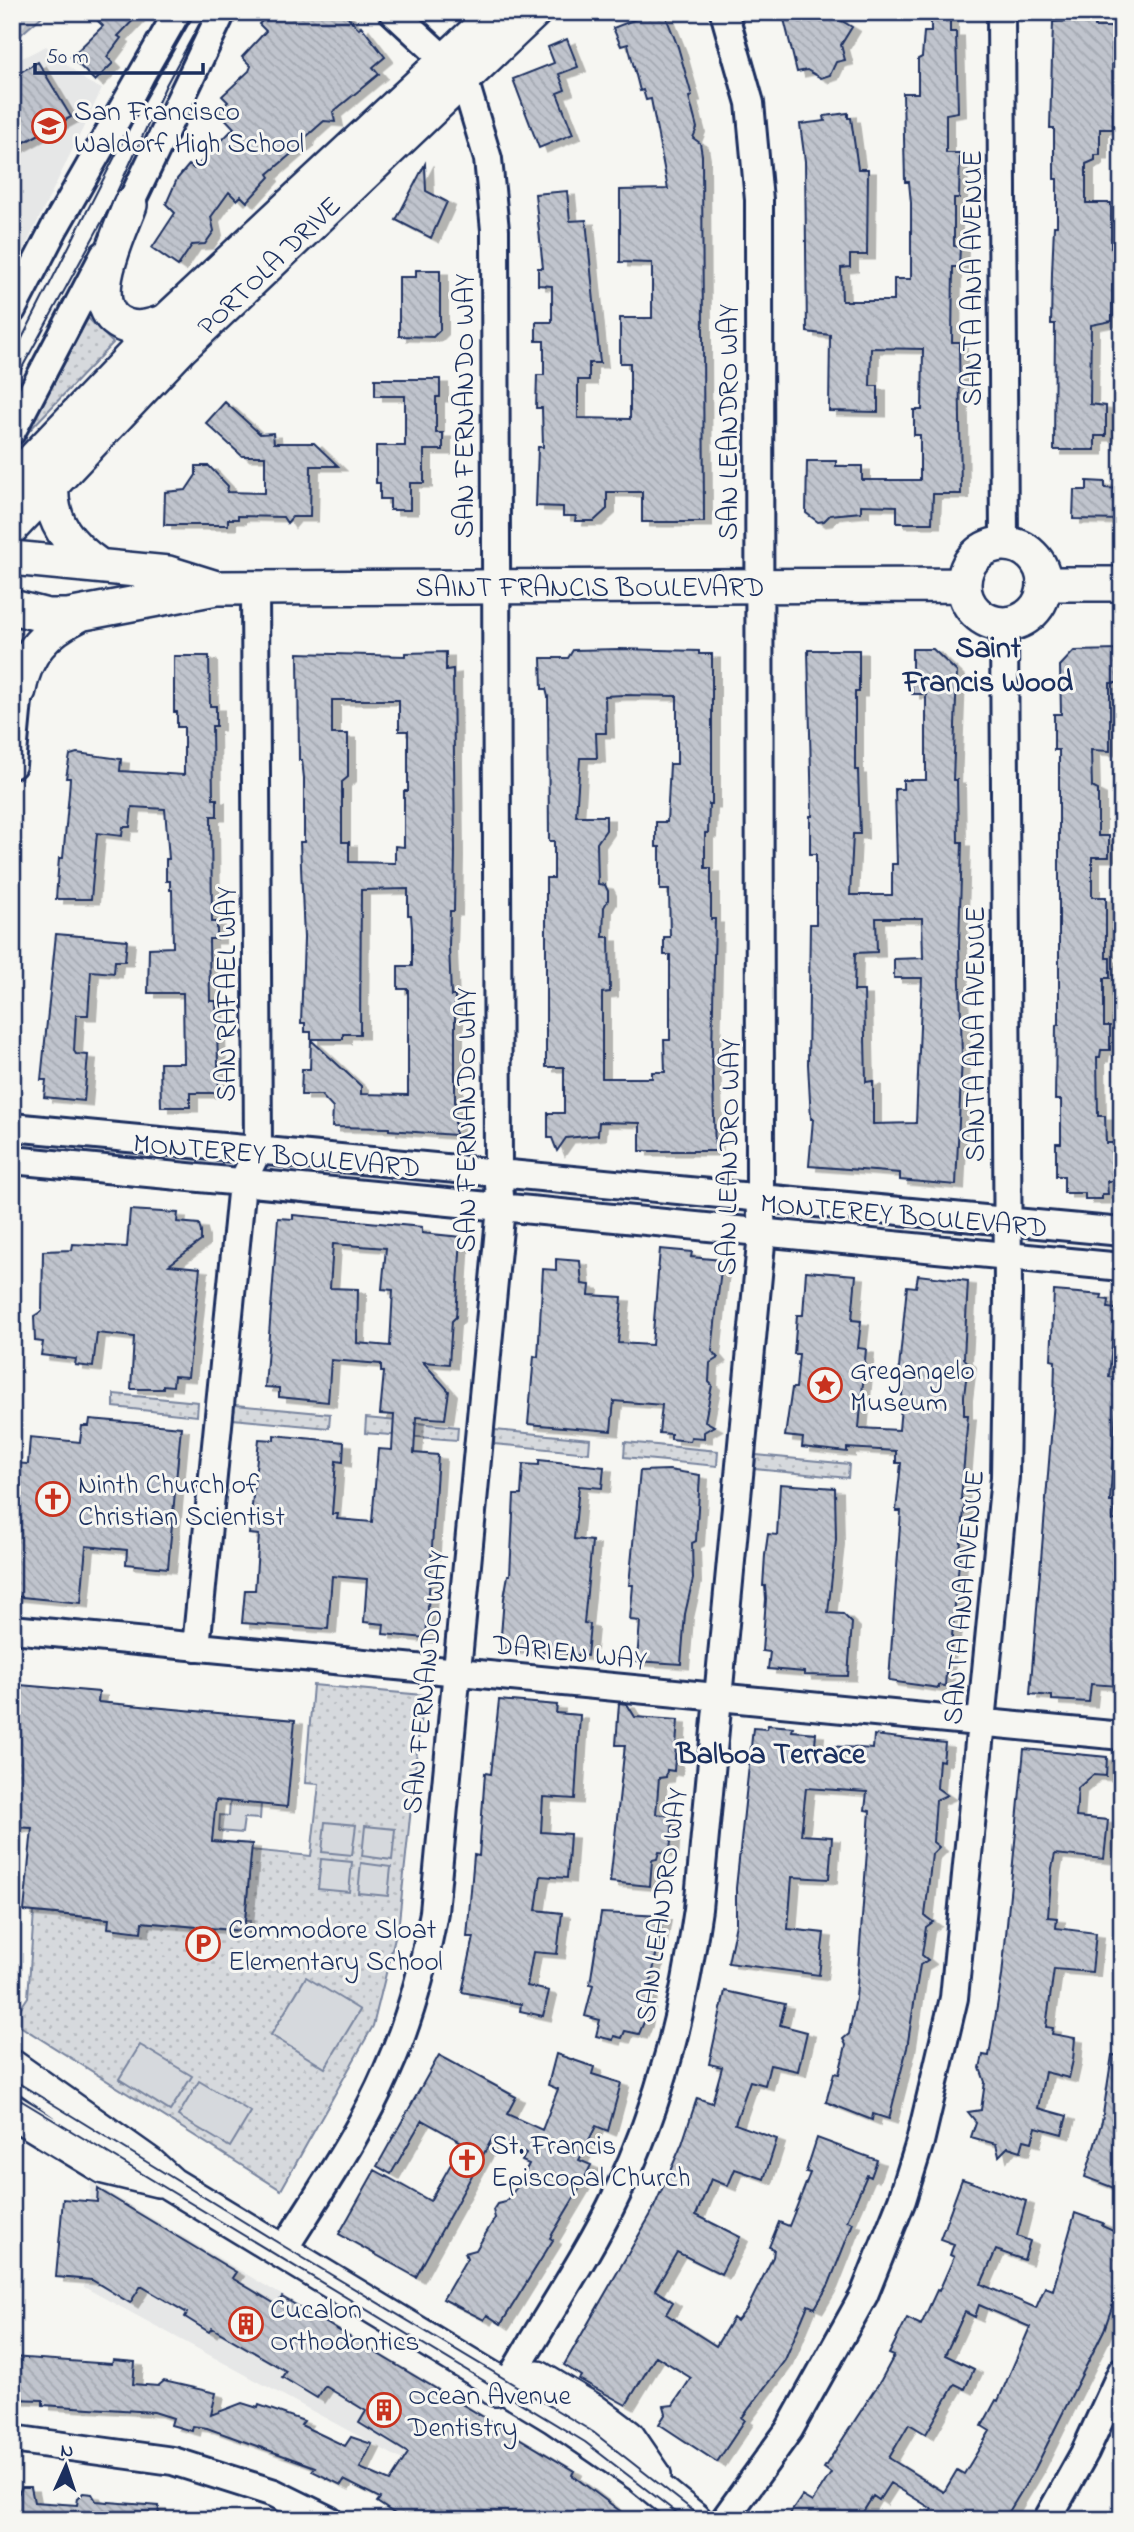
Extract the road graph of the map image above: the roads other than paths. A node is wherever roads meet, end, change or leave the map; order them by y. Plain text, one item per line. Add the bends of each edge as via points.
1 (178, 12) edge
2 (222, 12) edge
3 (393, 12) edge
4 (497, 12) edge
5 (534, 12) edge
6 (724, 12) edge
7 (1001, 12) edge
8 (455, 70) junction
9 (130, 205) junction
10 (12, 310) edge
11 (166, 321) junction
12 (12, 431) edge
13 (12, 482) edge
14 (52, 484) junction
15 (12, 527) edge
16 (1004, 544) junction
17 (12, 558) edge
18 (107, 566) junction
19 (964, 584) junction
20 (1044, 584) junction
21 (1122, 584) edge
22 (758, 585) junction
23 (495, 586) junction
24 (216, 588) junction
25 (254, 588) junction
26 (12, 607) edge
27 (95, 611) junction
28 (1004, 624) junction
29 (19, 690) joint
30 (12, 765) edge
31 (12, 1127) edge
32 (258, 1150) junction
33 (12, 1160) edge
34 (498, 1174) junction
35 (242, 1182) junction
36 (760, 1198) junction
37 (501, 1207) junction
38 (1006, 1222) junction
39 (1122, 1232) edge
40 (762, 1233) junction
41 (1007, 1256) junction
42 (1122, 1267) edge
43 (12, 1629) edge
44 (196, 1647) junction
45 (457, 1672) junction
46 (717, 1697) junction
47 (982, 1723) junction
48 (1122, 1736) edge
49 (12, 2067) edge
50 (12, 2111) edge
51 (171, 2184) junction
52 (282, 2252) junction
53 (1122, 2371) edge
54 (506, 2387) junction
55 (12, 2439) edge
56 (329, 2520) edge
57 (695, 2520) edge
58 (724, 2520) edge
59 (1047, 2520) edge

1 - 10 street
2 - 9 street
3 - 8 street
4 - 8 main road, PORTOLA DRIVE
5 - 8 main road, PORTOLA DRIVE
6 - 22 street, SAN LEANDRO WAY via 739,57 756,150
7 - 16 street, SANTA ANA AVENUE
8 - 11 main road, PORTOLA DRIVE
8 - 14 main road, PORTOLA DRIVE
8 - 23 street, SAN FERNANDO WAY via 479,122 492,193
9 - 11 main road via 103,285 106,308 114,320 129,327
9 - 12 street
11 - 13 main road, PORTOLA DRIVE
14 - 15 main road, PORTOLA DRIVE
14 - 18 main road via 52,506 63,533
16 - 19 main road via 975,556
16 - 20 main road via 1032,556 1041,568
17 - 18 main road, SAINT FRANCIS BOULEVARD
18 - 24 main road, SAINT FRANCIS BOULEVARD via 168,573
18 - 27 main road via 122,588 116,603
19 - 22 main road, SAINT FRANCIS BOULEVARD
19 - 28 main road via 967,600 976,612
20 - 21 main road
20 - 28 main road via 1032,612
22 - 23 main road, SAINT FRANCIS BOULEVARD
22 - 36 street, SAN LEANDRO WAY
23 - 25 main road, SAINT FRANCIS BOULEVARD
23 - 34 street, SAN FERNANDO WAY
24 - 25 main road, SAINT FRANCIS BOULEVARD
24 - 27 main road, SAINT FRANCIS BOULEVARD
25 - 32 street, SAN RAFAEL WAY
26 - 27 main road, SAINT FRANCIS BOULEVARD via 47,616
27 - 29 main road via 49,633 24,667
28 - 38 street, SANTA ANA AVENUE
29 - 30 street
31 - 32 street, MONTEREY BOULEVARD
32 - 34 street, MONTEREY BOULEVARD
32 - 35 street, SAN RAFAEL WAY
33 - 35 street, MONTEREY BOULEVARD
34 - 36 street, MONTEREY BOULEVARD
34 - 37 street, SAN FERNANDO WAY
35 - 37 street, MONTEREY BOULEVARD
35 - 44 street, SAN RAFAEL WAY
36 - 38 street, MONTEREY BOULEVARD
36 - 40 street, SAN LEANDRO WAY
37 - 40 street, MONTEREY BOULEVARD
37 - 45 street, SAN FERNANDO WAY
38 - 39 street, MONTEREY BOULEVARD
38 - 41 street, SANTA ANA AVENUE
40 - 41 street, MONTEREY BOULEVARD
40 - 46 street, SAN LEANDRO WAY
41 - 42 street, MONTEREY BOULEVARD
41 - 47 street, SANTA ANA AVENUE via 1006,1477
43 - 44 street, DARIEN WAY
44 - 45 street, DARIEN WAY
45 - 46 street, DARIEN WAY
45 - 52 street, SAN FERNANDO WAY via 434,1912 415,1996 387,2073
46 - 47 street, DARIEN WAY
46 - 54 street, SAN LEANDRO WAY via 692,1950 663,2078 616,2197
47 - 48 street, DARIEN WAY
47 - 58 street, SANTA ANA AVENUE via 954,1998 932,2099 902,2200 864,2295 816,2386 764,2468
49 - 51 main road
50 - 51 main road via 104,2167
51 - 52 main road
52 - 54 main road via 293,2279 412,2358 472,2393
53 - 59 street
54 - 57 main road via 588,2438
55 - 56 street via 173,2462 274,2493

